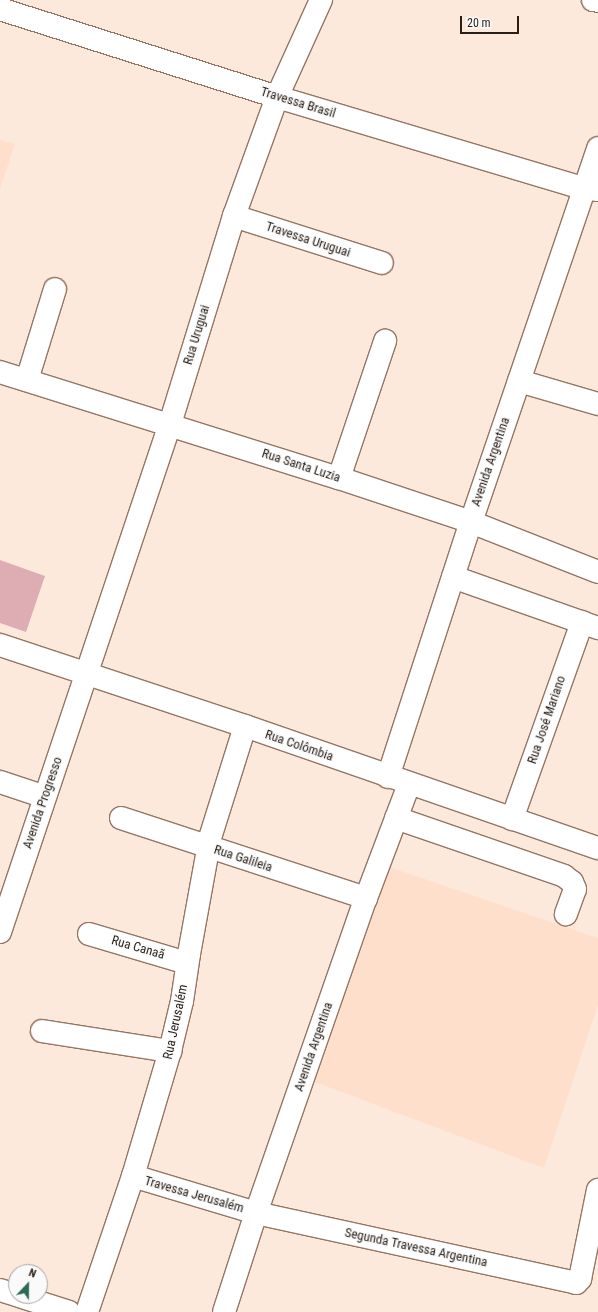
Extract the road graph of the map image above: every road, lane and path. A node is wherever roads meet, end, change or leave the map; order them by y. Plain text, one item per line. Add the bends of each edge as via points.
1 (321, 0) edge
2 (592, 0) edge
3 (598, 1) edge
4 (0, 9) edge
5 (277, 97) junction
6 (598, 148) edge
7 (590, 189) edge
8 (234, 216) junction
9 (382, 263) dead end
10 (55, 289) dead end
11 (385, 341) dead end
12 (0, 372) edge
13 (27, 380) junction
14 (519, 381) junction
15 (598, 404) edge
16 (170, 424) junction
17 (339, 478) junction
18 (471, 522) junction
19 (598, 572) edge
20 (453, 577) junction
21 (590, 625) edge
22 (0, 645) edge
23 (87, 675) junction
24 (245, 726) junction
25 (388, 777) junction
26 (0, 782) edge
27 (409, 784) junction
28 (45, 797) junction
29 (121, 818) dead end
30 (396, 818) junction
31 (512, 819) junction
32 (208, 848) junction
33 (598, 848) edge
34 (366, 898) junction
35 (566, 914) dead end
36 (0, 932) edge
37 (89, 934) dead end
38 (187, 962) junction
39 (42, 1031) dead end
40 (170, 1051) junction
41 (133, 1176) junction
42 (598, 1190) edge
43 (256, 1213) junction
44 (593, 1240) edge
45 (38, 1304) edge
46 (69, 1312) edge
47 (87, 1312) edge
48 (224, 1312) edge

1 - 5 street, Rua Uruguai
2 - 3 street
4 - 5 street, Travessa Brasil
5 - 7 street, Travessa Brasil
5 - 8 street, Rua Uruguai
6 - 7 street, Avenida Argentina
7 - 14 street, Avenida Argentina
8 - 9 street, Travessa Uruguai
8 - 16 street, Rua Uruguai
10 - 13 street
11 - 17 street
12 - 13 street, Rua Santa Luzia
13 - 16 street, Rua Santa Luzia
14 - 15 street
14 - 18 street, Avenida Argentina
16 - 17 street, Rua Santa Luzia
16 - 23 street, Rua Uruguai
17 - 18 street, Rua Santa Luzia
18 - 19 street, Rua Santa Luzia
18 - 20 street, Avenida Argentina
20 - 21 street
20 - 25 street, Avenida Argentina
21 - 31 street, Rua José Mariano
22 - 23 street, Rua Colômbia
23 - 24 street, Rua Colômbia
23 - 28 street, Avenida Progresso
24 - 25 street, Rua Colômbia
24 - 32 street, Rua Jerusalém
25 - 27 street, Rua Colômbia
26 - 28 street
27 - 30 street, Avenida Argentina
27 - 31 street, Rua Colômbia
28 - 36 street, Avenida Progresso
29 - 32 street, Rua Galileia
30 - 34 street, Avenida Argentina
30 - 35 street via 564,876 572,882 575,889
31 - 33 street, Rua Colômbia
32 - 34 street, Rua Galileia
32 - 38 street, Rua Jerusalém
34 - 43 street, Avenida Argentina
37 - 38 street, Rua Canaã
38 - 40 street, Rua Jerusalém via 182,1001
39 - 40 street
40 - 41 street, Rua Jerusalém
41 - 43 street, Travessa Jerusalém
41 - 47 street, Rua Jerusalém
42 - 44 street
43 - 44 street, Segunda Travessa Argentina via 576,1283
43 - 48 street, Avenida Argentina
45 - 46 street

